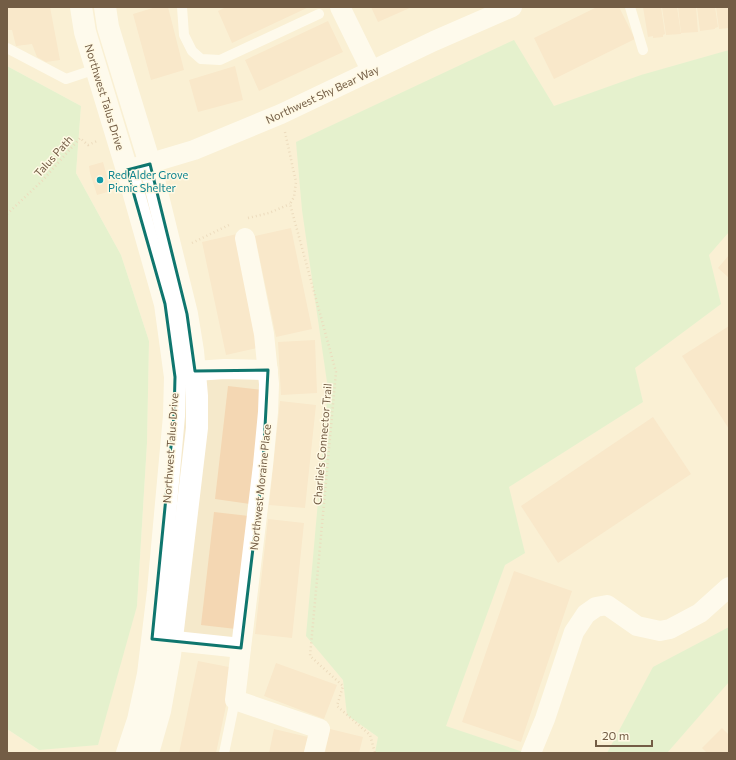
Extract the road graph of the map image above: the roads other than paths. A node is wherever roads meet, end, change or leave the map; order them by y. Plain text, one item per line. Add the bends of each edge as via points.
1 (81, 7) edge
2 (105, 7) edge
3 (182, 7) edge
4 (340, 7) edge
5 (512, 7) edge
6 (630, 7) edge
7 (320, 14) dead end
8 (7, 48) edge
9 (643, 50) dead end
10 (96, 69) junction
11 (371, 70) junction
12 (150, 164) junction
13 (127, 170) junction
14 (245, 238) dead end
15 (268, 370) junction
16 (195, 371) junction
17 (729, 587) edge
18 (162, 640) junction
19 (241, 648) junction
20 (235, 700) junction
21 (127, 753) edge
22 (148, 753) edge
23 (224, 753) edge
24 (314, 753) edge
25 (531, 753) edge

1 - 10 street, Northwest Talus Drive
2 - 12 street, Northwest Talus Drive via 108,27
3 - 7 lane via 184,35 192,51 201,59 214,60 220,60
4 - 11 street
5 - 11 street, Northwest Shy Bear Way
6 - 9 lane
8 - 10 lane via 66,79
10 - 13 street, Northwest Talus Drive
11 - 12 street, Northwest Shy Bear Way via 281,114 194,150
12 - 13 street, Northwest Shy Bear Way
12 - 16 street, Northwest Talus Drive via 187,314
13 - 18 street, Northwest Talus Drive via 165,304 175,377 174,416 158,591
14 - 15 street, Northwest Moraine Place via 264,334
15 - 16 street
15 - 19 street, Northwest Moraine Place via 268,412 263,465
16 - 18 street, Northwest Talus Drive via 197,428
17 - 25 street via 700,613 670,629 660,631 637,626 607,605 596,607 586,614 574,632
18 - 19 street
18 - 21 street, Northwest Talus Drive via 148,674 138,720
18 - 22 street, Northwest Talus Drive via 160,711
19 - 20 street, Northwest Moraine Place
20 - 23 lane
20 - 24 street via 320,729

